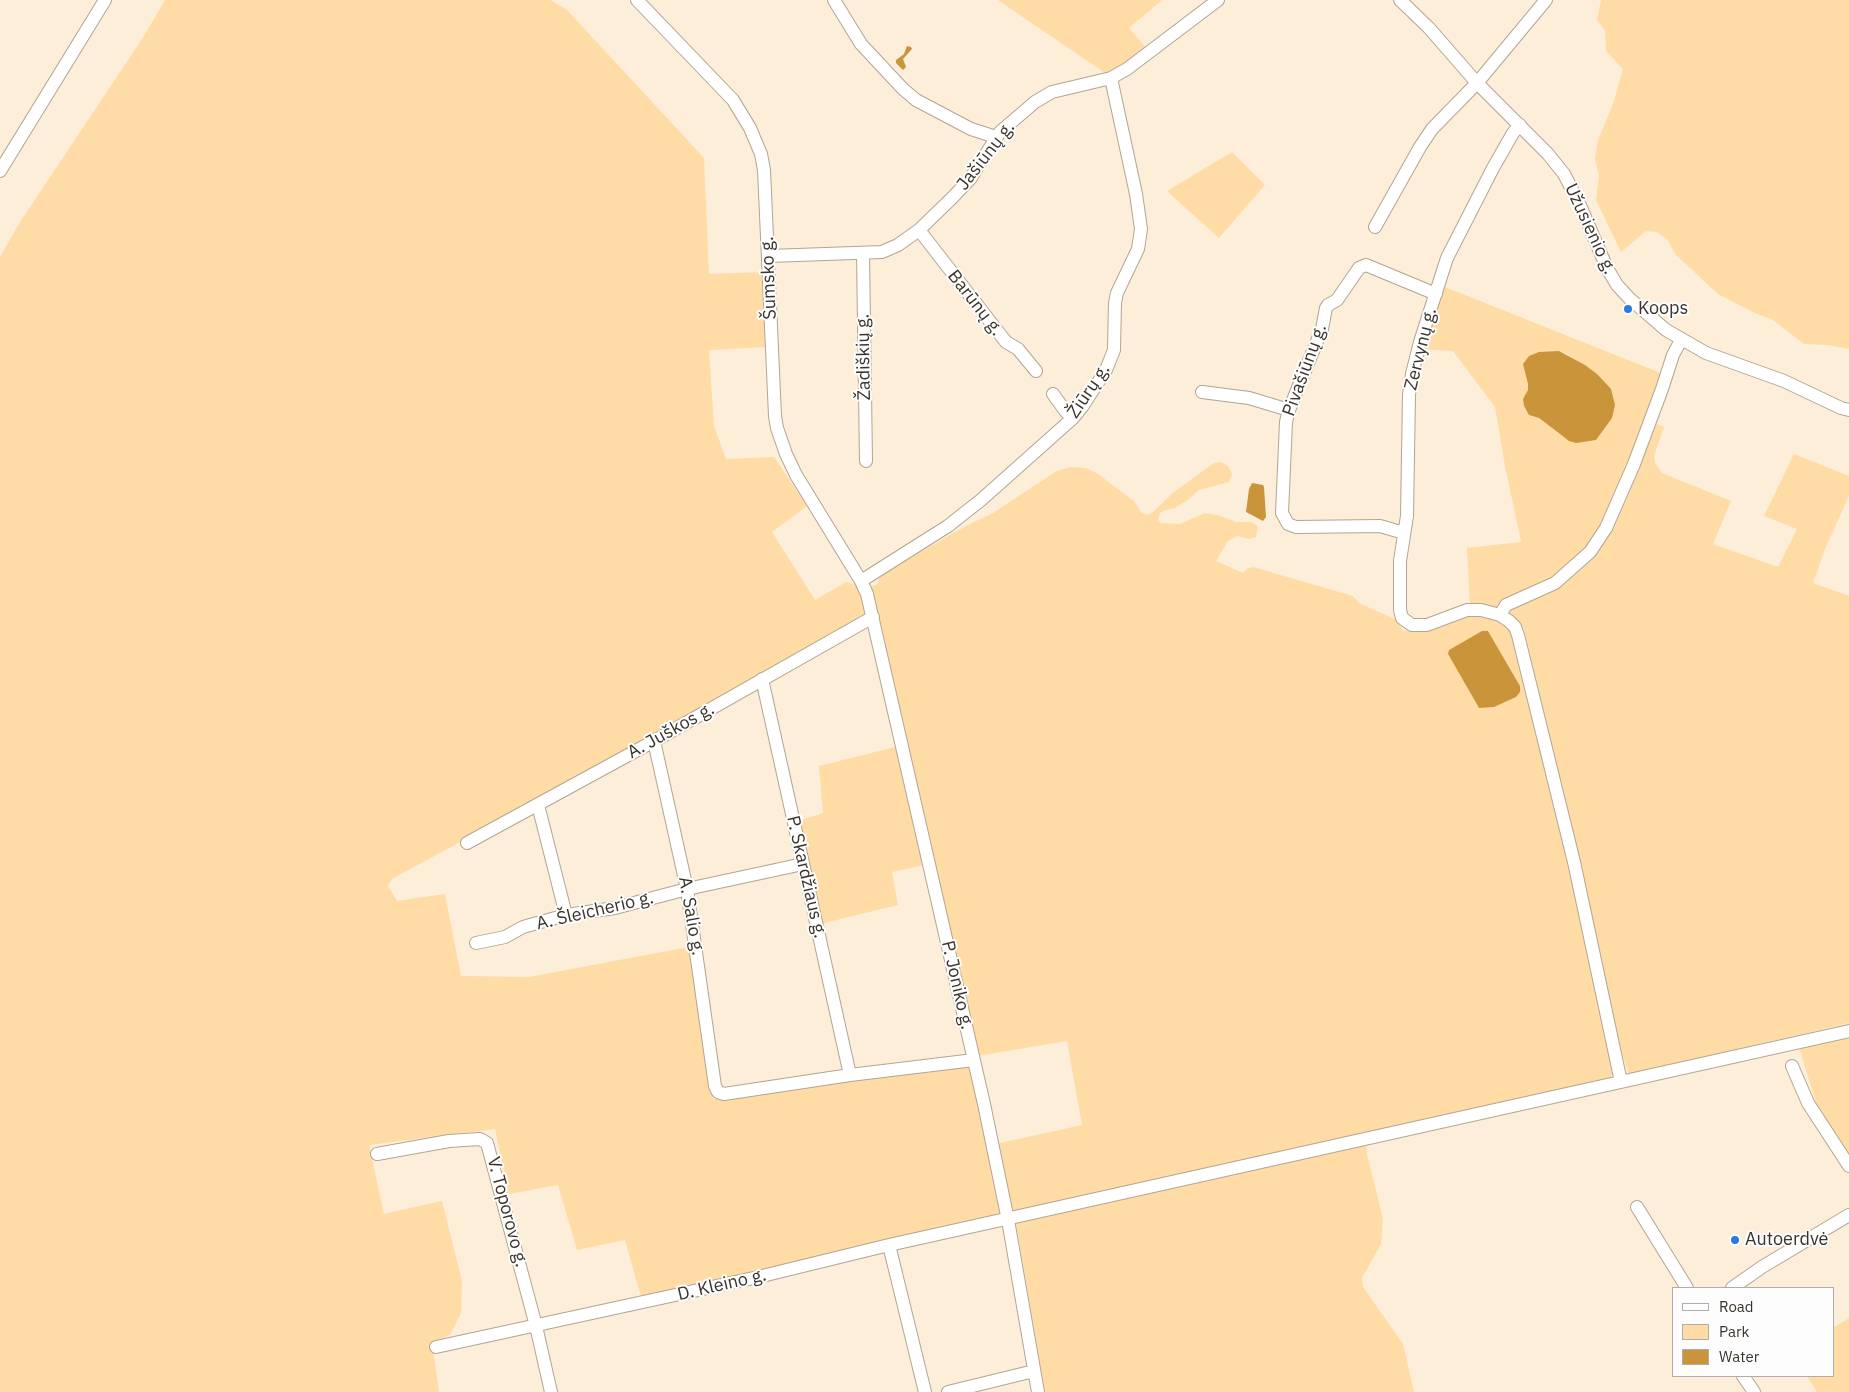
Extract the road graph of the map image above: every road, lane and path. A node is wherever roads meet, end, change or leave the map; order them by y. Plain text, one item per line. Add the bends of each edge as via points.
1 (105, 0) edge
2 (637, 0) edge
3 (834, 0) edge
4 (1218, 0) edge
5 (1400, 0) edge
6 (1546, 0) edge
7 (1111, 78) junction
8 (1477, 83) junction
9 (1520, 124) junction
10 (996, 137) junction
11 (0, 171) edge
12 (1375, 227) dead end
13 (918, 230) junction
14 (863, 253) junction
15 (768, 256) junction
16 (1436, 294) junction
17 (1681, 340) junction
18 (1036, 370) dead end
19 (1202, 392) dead end
20 (1053, 394) dead end
21 (1289, 410) junction
22 (1849, 410) edge
23 (1073, 418) junction
24 (866, 461) dead end
25 (1404, 532) junction
26 (861, 581) junction
27 (1495, 613) junction
28 (873, 617) junction
29 (762, 679) junction
30 (654, 741) junction
31 (538, 805) junction
32 (468, 843) dead end
33 (803, 864) junction
34 (687, 889) junction
35 (566, 915) junction
36 (476, 943) dead end
37 (1849, 1032) edge
38 (974, 1060) junction
39 (1792, 1066) dead end
40 (850, 1075) junction
41 (1621, 1082) junction
42 (377, 1154) dead end
43 (1849, 1166) edge
44 (1637, 1208) dead end
45 (1849, 1215) edge
46 (1008, 1220) junction
47 (889, 1246) junction
48 (1686, 1287) edge
49 (1733, 1287) edge
50 (536, 1326) junction
51 (436, 1347) dead end
52 (1034, 1371) junction
53 (1744, 1377) edge
54 (551, 1392) edge
55 (925, 1392) edge
56 (948, 1392) edge
57 (1038, 1392) edge
58 (1754, 1392) edge

1 - 11 street
2 - 15 street, Šumsko g. via 743,113 764,170
3 - 10 street via 861,44 916,100 971,129
4 - 7 street, Jašiūnų g. via 1156,49
5 - 8 street, Užusienio g.
6 - 8 street
7 - 10 street, Jašiūnų g. via 1052,92 1035,102
7 - 23 street, Žiūrų g. via 1141,229 1138,249 1116,298 1112,356 1100,380
8 - 9 street, Užusienio g.
8 - 12 street via 1432,129
9 - 16 street, Zervynų g. via 1463,224 1447,258
9 - 17 street, Užusienio g. via 1564,174 1617,285 1650,318
10 - 13 street, Jašiūnų g. via 970,179
13 - 14 street, Jašiūnų g. via 882,252
13 - 18 street, Barūnų g. via 1006,342 1018,349
14 - 15 street, Jašiūnų g.
14 - 24 street, Žadiškių g.
15 - 26 street, Šumsko g. via 777,428 796,474
16 - 21 street, Pivašiūnų g. via 1366,265 1359,268 1337,300 1326,308 1322,329
16 - 25 street, Zervynų g. via 1420,342 1410,388
17 - 22 street, Užusienio g.
17 - 27 street via 1634,464 1606,528 1590,552 1555,583
19 - 21 street via 1249,398
20 - 23 street
21 - 25 street, Pivašiūnų g. via 1282,513 1288,524 1296,527 1380,526
23 - 26 street, Žiūrų g. via 948,526
25 - 27 street, Zervynų g. via 1399,594 1400,610 1406,623 1419,626 1468,610
26 - 28 street, P. Joniko g.
27 - 41 street via 1509,621 1518,636 1574,862
28 - 29 street, A. Juškos g.
28 - 38 street, P. Joniko g.
29 - 30 street, A. Juškos g.
29 - 33 street, P. Skardžiaus g.
30 - 31 street, A. Juškos g.
30 - 34 street, A. Salio g.
31 - 32 street, A. Juškos g.
31 - 35 street
33 - 34 street, A. Šleicherio g.
33 - 40 street, P. Skardžiaus g.
34 - 35 street, A. Šleicherio g. via 615,908
34 - 40 street, A. Salio g. via 718,1092 724,1094
35 - 36 street, A. Šleicherio g. via 523,927 505,937
37 - 41 street, D. Kleino g.
38 - 40 street
38 - 46 street, P. Joniko g.
39 - 43 street via 1808,1102
41 - 46 street, D. Kleino g.
42 - 50 street, V. Toporovo g. via 449,1142 480,1139 488,1143
44 - 48 street
45 - 49 street
46 - 47 street, D. Kleino g.
46 - 52 street, P. Joniko g.
47 - 50 street, D. Kleino g.
47 - 55 street
50 - 51 street, D. Kleino g.
50 - 54 street, V. Toporovo g.
52 - 56 street
52 - 57 street, P. Joniko g.
53 - 58 street

